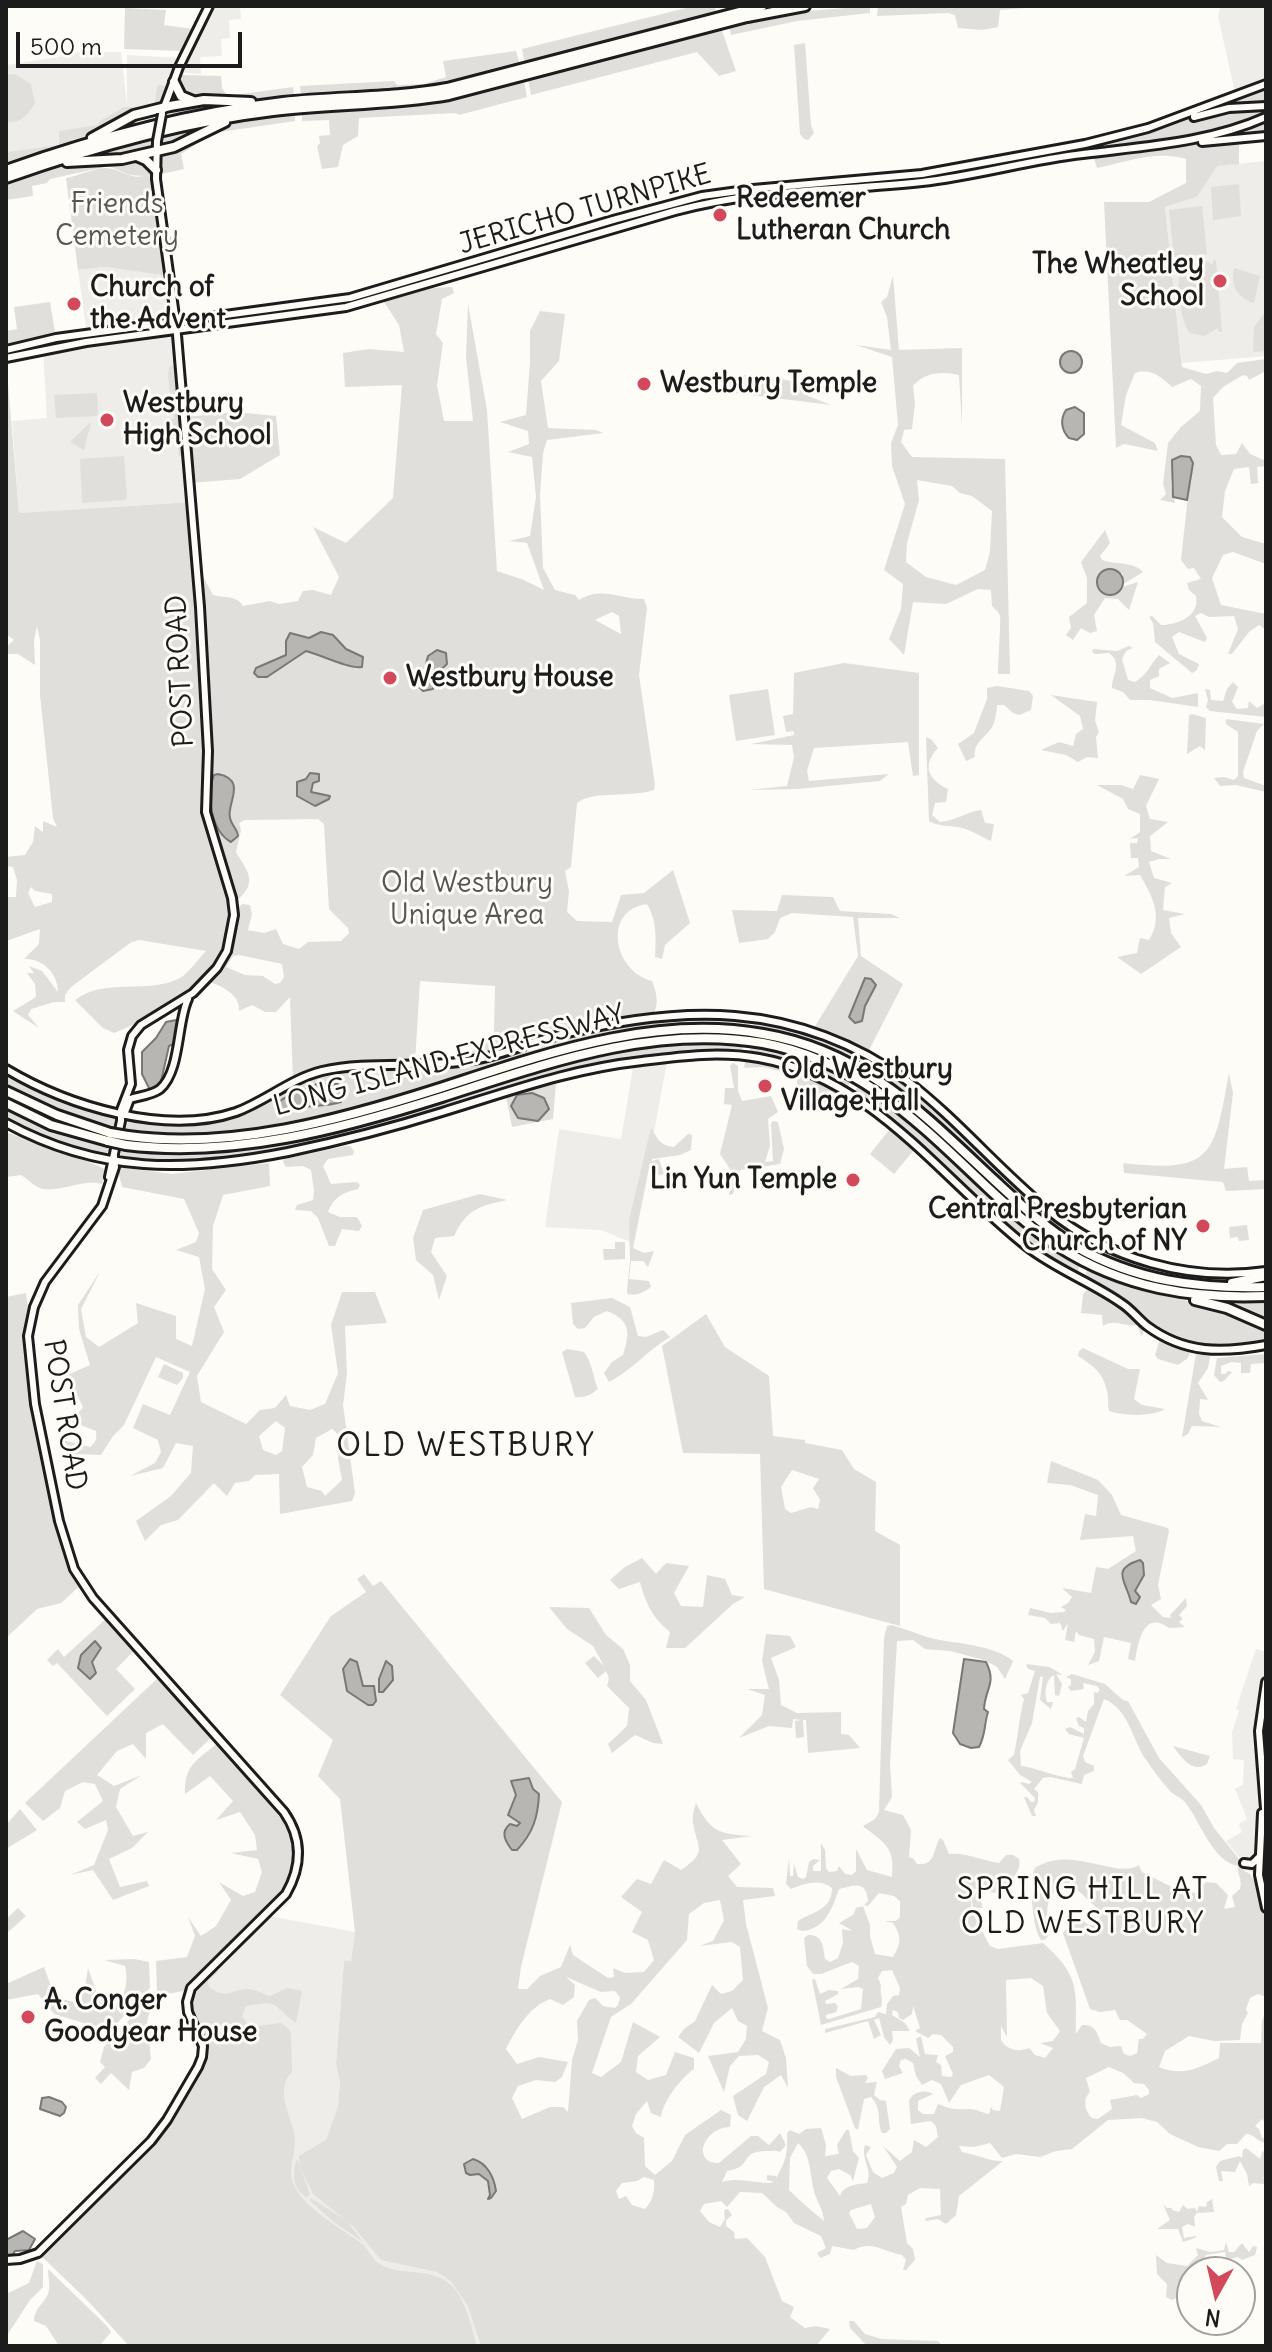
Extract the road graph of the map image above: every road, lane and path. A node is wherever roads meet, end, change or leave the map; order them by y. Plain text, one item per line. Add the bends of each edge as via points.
1 (209, 6) edge
2 (762, 6) edge
3 (805, 6) edge
4 (174, 82) junction
5 (1266, 84) edge
6 (193, 101) junction
7 (283, 102) junction
8 (1265, 106) edge
9 (163, 111) junction
10 (261, 113) junction
11 (1266, 117) edge
12 (1148, 128) junction
13 (1266, 136) edge
14 (1175, 144) junction
15 (63, 150) junction
16 (156, 152) junction
17 (1051, 155) junction
18 (136, 156) junction
19 (38, 167) junction
20 (6, 170) edge
21 (156, 170) junction
22 (6, 178) edge
23 (176, 326) junction
24 (86, 338) junction
25 (6, 350) edge
26 (6, 358) edge
27 (180, 1007) junction
28 (6, 1069) edge
29 (131, 1077) junction
30 (6, 1091) edge
31 (148, 1094) junction
32 (6, 1103) edge
33 (122, 1116) junction
34 (6, 1123) edge
35 (109, 1137) junction
36 (127, 1140) junction
37 (114, 1160) junction
38 (1266, 1273) edge
39 (1192, 1286) junction
40 (1149, 1287) junction
41 (1266, 1287) edge
42 (1266, 1296) edge
43 (1266, 1325) edge
44 (1266, 1345) edge
45 (1266, 1682) edge
46 (1263, 1798) junction
47 (1266, 1822) edge
48 (1259, 1857) junction
49 (1244, 1863) dead end
50 (1266, 1908) edge
51 (6, 2260) edge

1 - 4 main road, POST ROAD
2 - 7 highway via 447,88
3 - 10 highway via 449,95
4 - 6 highway via 181,96
4 - 9 main road, POST ROAD
5 - 12 main road, JERICHO TURNPIKE
6 - 7 highway
6 - 9 highway
7 - 15 highway via 176,120
8 - 12 main road via 1229,108
9 - 15 highway via 131,116
9 - 16 main road, POST ROAD, bridge
10 - 16 highway via 217,125 183,145
10 - 19 highway via 164,130
11 - 14 main road, JERICHO TURNPIKE
12 - 17 main road, JERICHO TURNPIKE
13 - 14 main road
14 - 17 main road, JERICHO TURNPIKE
15 - 20 highway
16 - 18 highway
16 - 21 main road, POST ROAD
17 - 23 main road, JERICHO TURNPIKE via 930,181 711,202 346,307
18 - 19 highway
18 - 21 highway
19 - 22 highway
21 - 23 main road, POST ROAD
23 - 24 main road, JERICHO TURNPIKE
23 - 27 main road, POST ROAD via 200,607 206,812 234,909 227,951
24 - 25 main road, JERICHO TURNPIKE
24 - 26 main road, JERICHO TURNPIKE
27 - 29 main road, POST ROAD via 133,1033 128,1050
27 - 31 main road via 181,1036 167,1080
28 - 33 main road via 67,1099
29 - 31 main road
29 - 33 main road, POST ROAD
30 - 35 highway, LONG ISLAND EXPRESSWAY
31 - 33 main road via 130,1099
32 - 35 highway, LONG ISLAND EXPRESSWAY via 51,1125
33 - 37 main road, POST ROAD
33 - 38 main road via 215,1117 331,1069 471,1061 631,1021 751,1017 817,1033 880,1063 926,1097 1047,1209 1106,1246 1190,1271
34 - 37 main road via 58,1147
35 - 36 highway, LONG ISLAND EXPRESSWAY, bridge
36 - 39 highway, LONG ISLAND EXPRESSWAY via 257,1133 389,1103 586,1044 672,1031 748,1031 812,1046 881,1081 1030,1214 1074,1246 1128,1271
36 - 40 highway, LONG ISLAND EXPRESSWAY via 191,1149 255,1143 373,1117 587,1053 683,1039 749,1041 812,1057 861,1079 906,1111 1051,1242 1098,1269
37 - 44 main road via 180,1167 259,1157 377,1131 588,1068 690,1055 746,1056 798,1068 849,1092 953,1177 1026,1246 1120,1302 1159,1333 1210,1351
37 - 51 main road, POST ROAD via 95,1218 40,1291 30,1324 35,1404 68,1554 82,1584 289,1819 298,1843 297,1870 280,1900 191,1988 188,2012 201,2040 202,2057 167,2120 44,2247 32,2256
38 - 39 highway via 1236,1283
39 - 41 highway, LONG ISLAND EXPRESSWAY
40 - 42 highway, LONG ISLAND EXPRESSWAY via 1203,1296
40 - 43 highway via 1227,1308
45 - 46 main road via 1259,1731
46 - 47 main road
46 - 48 main road
48 - 49 main road
48 - 50 main road

